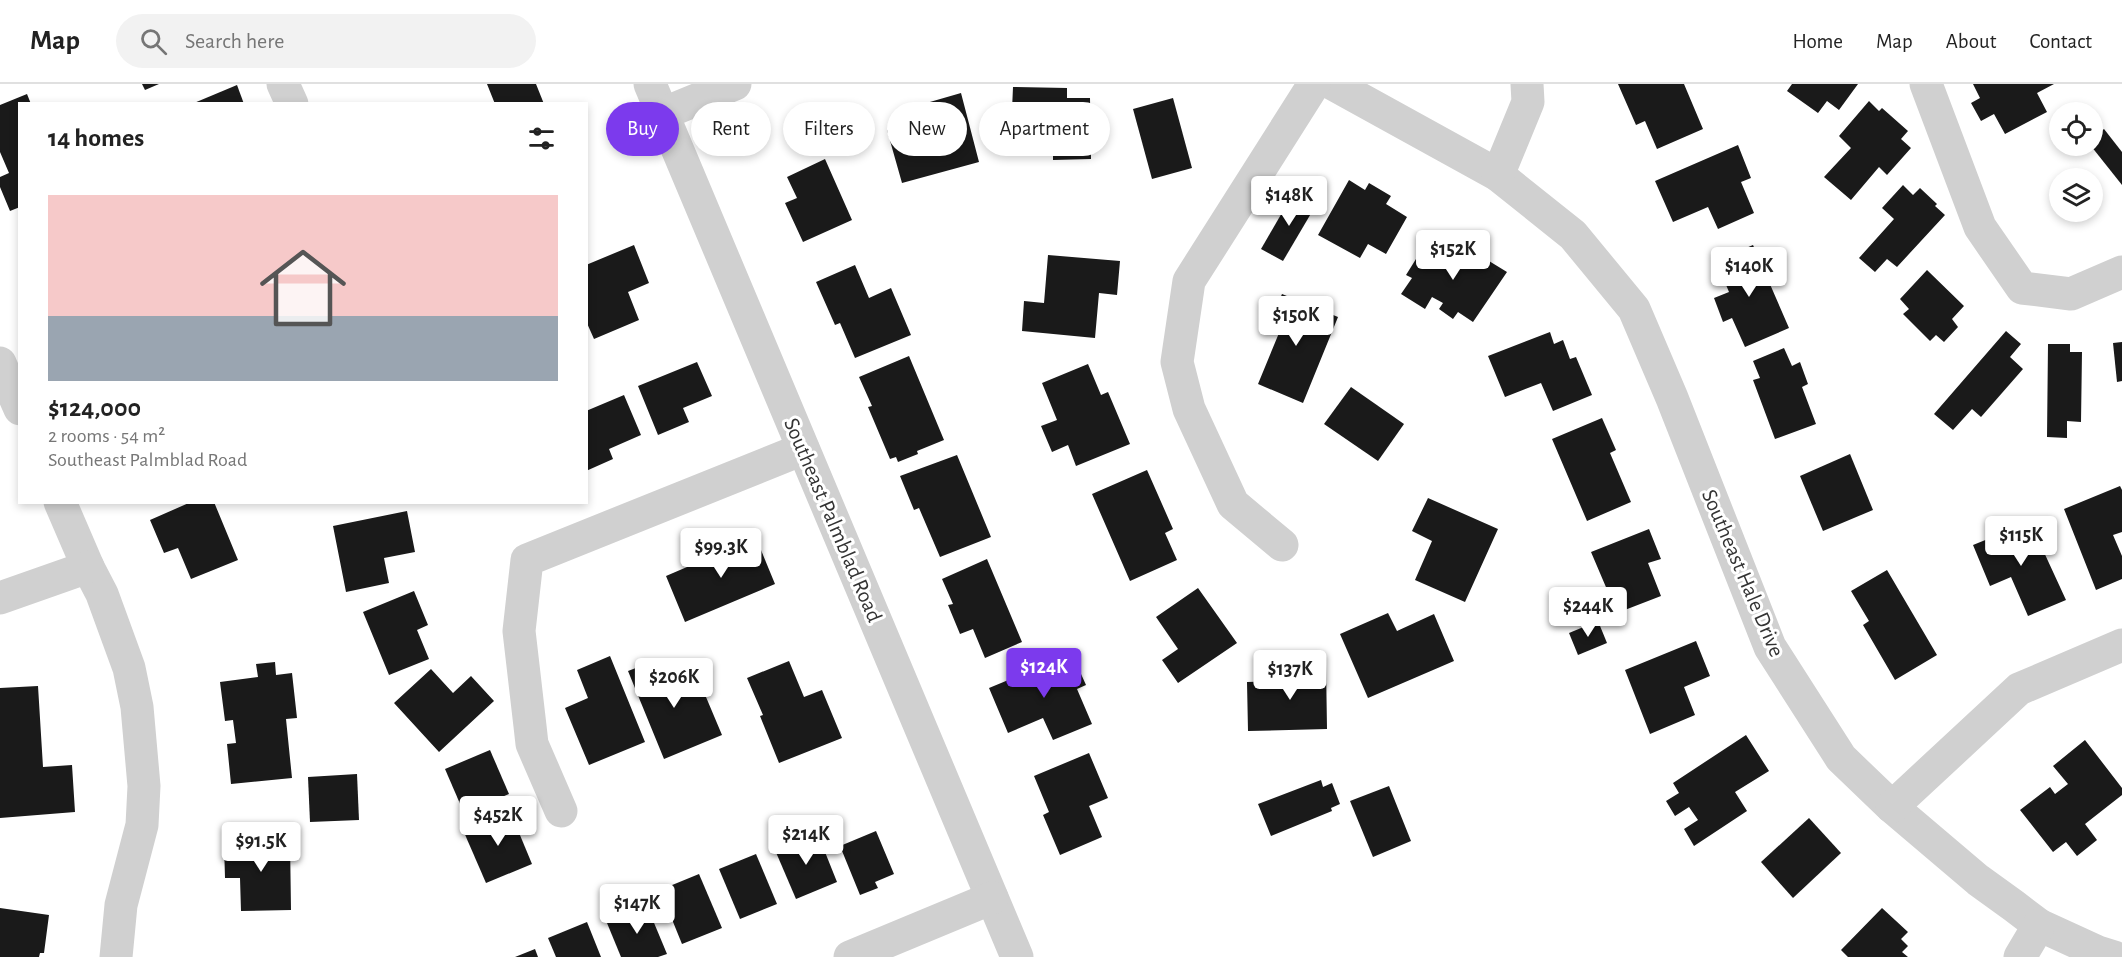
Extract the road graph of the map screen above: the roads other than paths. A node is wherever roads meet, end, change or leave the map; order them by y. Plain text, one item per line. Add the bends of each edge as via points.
1 (284, 84) edge
2 (650, 84) edge
3 (735, 84) edge
4 (1314, 84) edge
5 (1333, 84) edge
6 (1527, 84) edge
7 (1926, 84) edge
8 (291, 102) edge
9 (658, 102) edge
10 (679, 107) edge
11 (679, 152) edge
12 (1498, 175) junction
13 (2122, 272) edge
14 (0, 363) edge
15 (18, 404) edge
16 (803, 449) junction
17 (61, 504) edge
18 (1282, 545) dead end
19 (87, 567) junction
20 (0, 598) edge
21 (2122, 645) edge
22 (1892, 807) junction
23 (561, 811) dead end
24 (992, 898) junction
25 (2039, 925) junction
26 (116, 957) edge
27 (850, 957) edge
28 (1017, 957) edge
29 (2020, 957) edge
30 (2114, 957) edge

1 - 8 street
2 - 9 street, Southeast Palmblad Road
3 - 10 street
4 - 18 street via 1189,281 1177,362 1189,409 1233,504
5 - 12 street, Southeast Hale Drive
6 - 12 street via 1528,102
7 - 13 street via 1980,227 2022,288 2071,294
11 - 16 street, Southeast Palmblad Road
12 - 22 street, Southeast Hale Drive via 1573,235 1634,309 1770,647 1841,758
14 - 15 street
16 - 23 street via 527,560 519,631 532,744
16 - 24 street, Southeast Palmblad Road
17 - 19 street
19 - 20 street
19 - 26 street via 102,594 129,668 137,707 144,786 142,825 121,905
21 - 22 street via 2019,689
22 - 25 street, Southeast Hale Drive via 1978,880
24 - 27 street
24 - 28 street, Southeast Palmblad Road
25 - 29 street
25 - 30 street, Southeast Hale Drive

